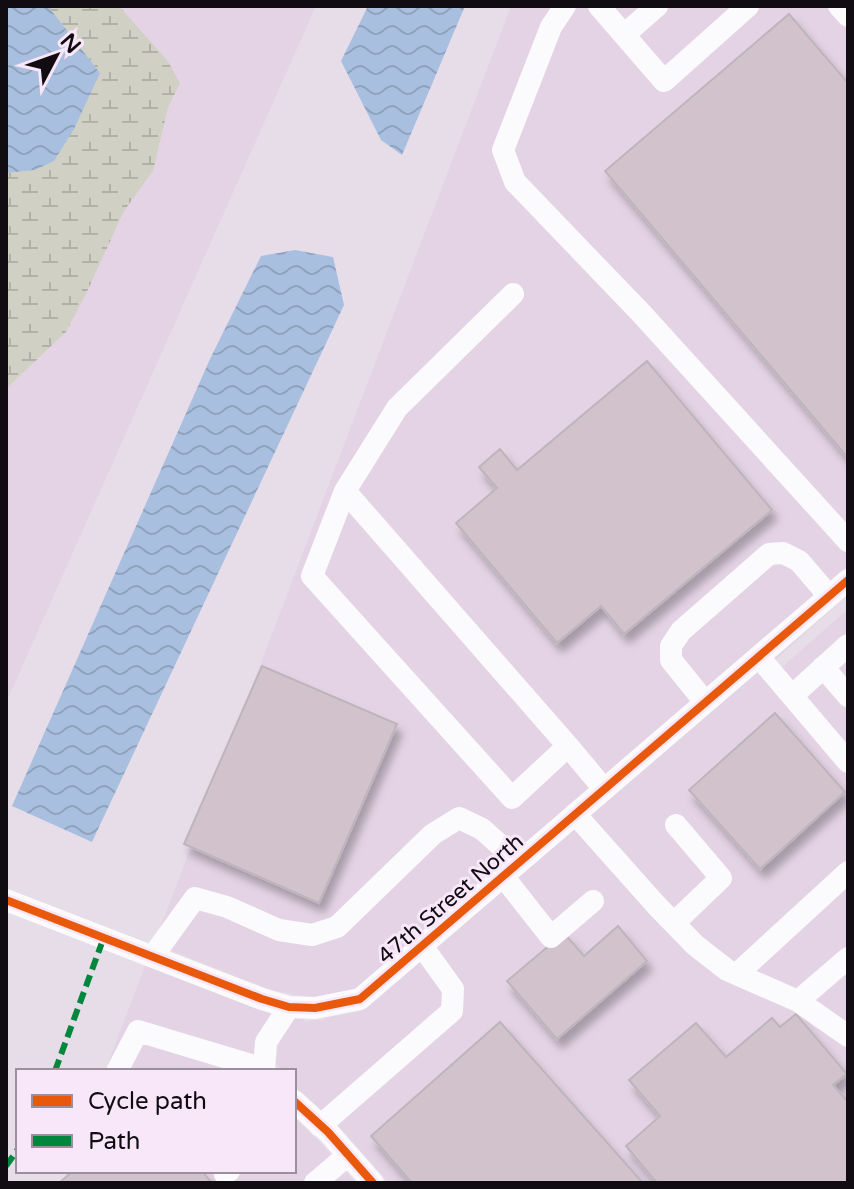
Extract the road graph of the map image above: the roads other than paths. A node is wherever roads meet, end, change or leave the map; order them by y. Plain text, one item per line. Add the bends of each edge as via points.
1 (565, 6) edge
2 (599, 6) edge
3 (657, 6) edge
4 (748, 6) edge
5 (839, 6) edge
6 (848, 16) edge
7 (624, 35) junction
8 (513, 294) dead end
9 (345, 491) junction
10 (848, 541) edge
11 (848, 580) edge
12 (829, 596) junction
13 (848, 645) edge
14 (759, 657) junction
15 (823, 667) junction
16 (792, 696) junction
17 (848, 696) edge
18 (705, 702) junction
19 (568, 746) junction
20 (848, 762) edge
21 (604, 789) junction
22 (575, 814) junction
23 (676, 825) dead end
24 (511, 869) junction
25 (848, 872) edge
26 (6, 900) edge
27 (593, 901) dead end
28 (674, 923) junction
29 (422, 946) junction
30 (153, 956) junction
31 (848, 958) edge
32 (737, 974) junction
33 (798, 1001) junction
34 (289, 1007) junction
35 (848, 1036) edge
36 (118, 1069) edge
37 (262, 1069) edge
38 (265, 1069) edge
39 (297, 1109) edge
40 (320, 1126) junction
41 (348, 1155) junction
42 (315, 1183) edge
43 (373, 1183) edge

1 - 10 street via 551,27 503,150 515,182
2 - 7 street
3 - 7 street
4 - 7 street via 664,81
5 - 6 street
8 - 9 street via 397,408
9 - 19 street
9 - 19 street via 312,576 512,798
11 - 12 street, 47th Street North
12 - 14 street, 47th Street North
12 - 18 street via 799,561 783,553 769,554 681,631 671,646 671,660
13 - 15 street
14 - 16 street
14 - 18 street, 47th Street North
15 - 16 street
15 - 17 street
16 - 20 street
18 - 21 street, 47th Street North
19 - 21 street
21 - 22 street, 47th Street North
22 - 24 street, 47th Street North
22 - 28 street
23 - 28 street via 721,878
24 - 27 street via 551,937
24 - 29 street, 47th Street North
24 - 30 street via 482,829 459,818 433,834 337,927 312,935 279,930 195,898
25 - 32 street
26 - 30 street, 47th Street North
28 - 32 street
29 - 34 street, 47th Street North via 360,999
29 - 40 street via 453,989 452,1011
30 - 34 street, 47th Street North
31 - 33 street
32 - 33 street
33 - 35 street
34 - 38 street via 266,1042
36 - 37 street via 138,1031
39 - 40 street
40 - 41 street
41 - 42 street
41 - 43 street

